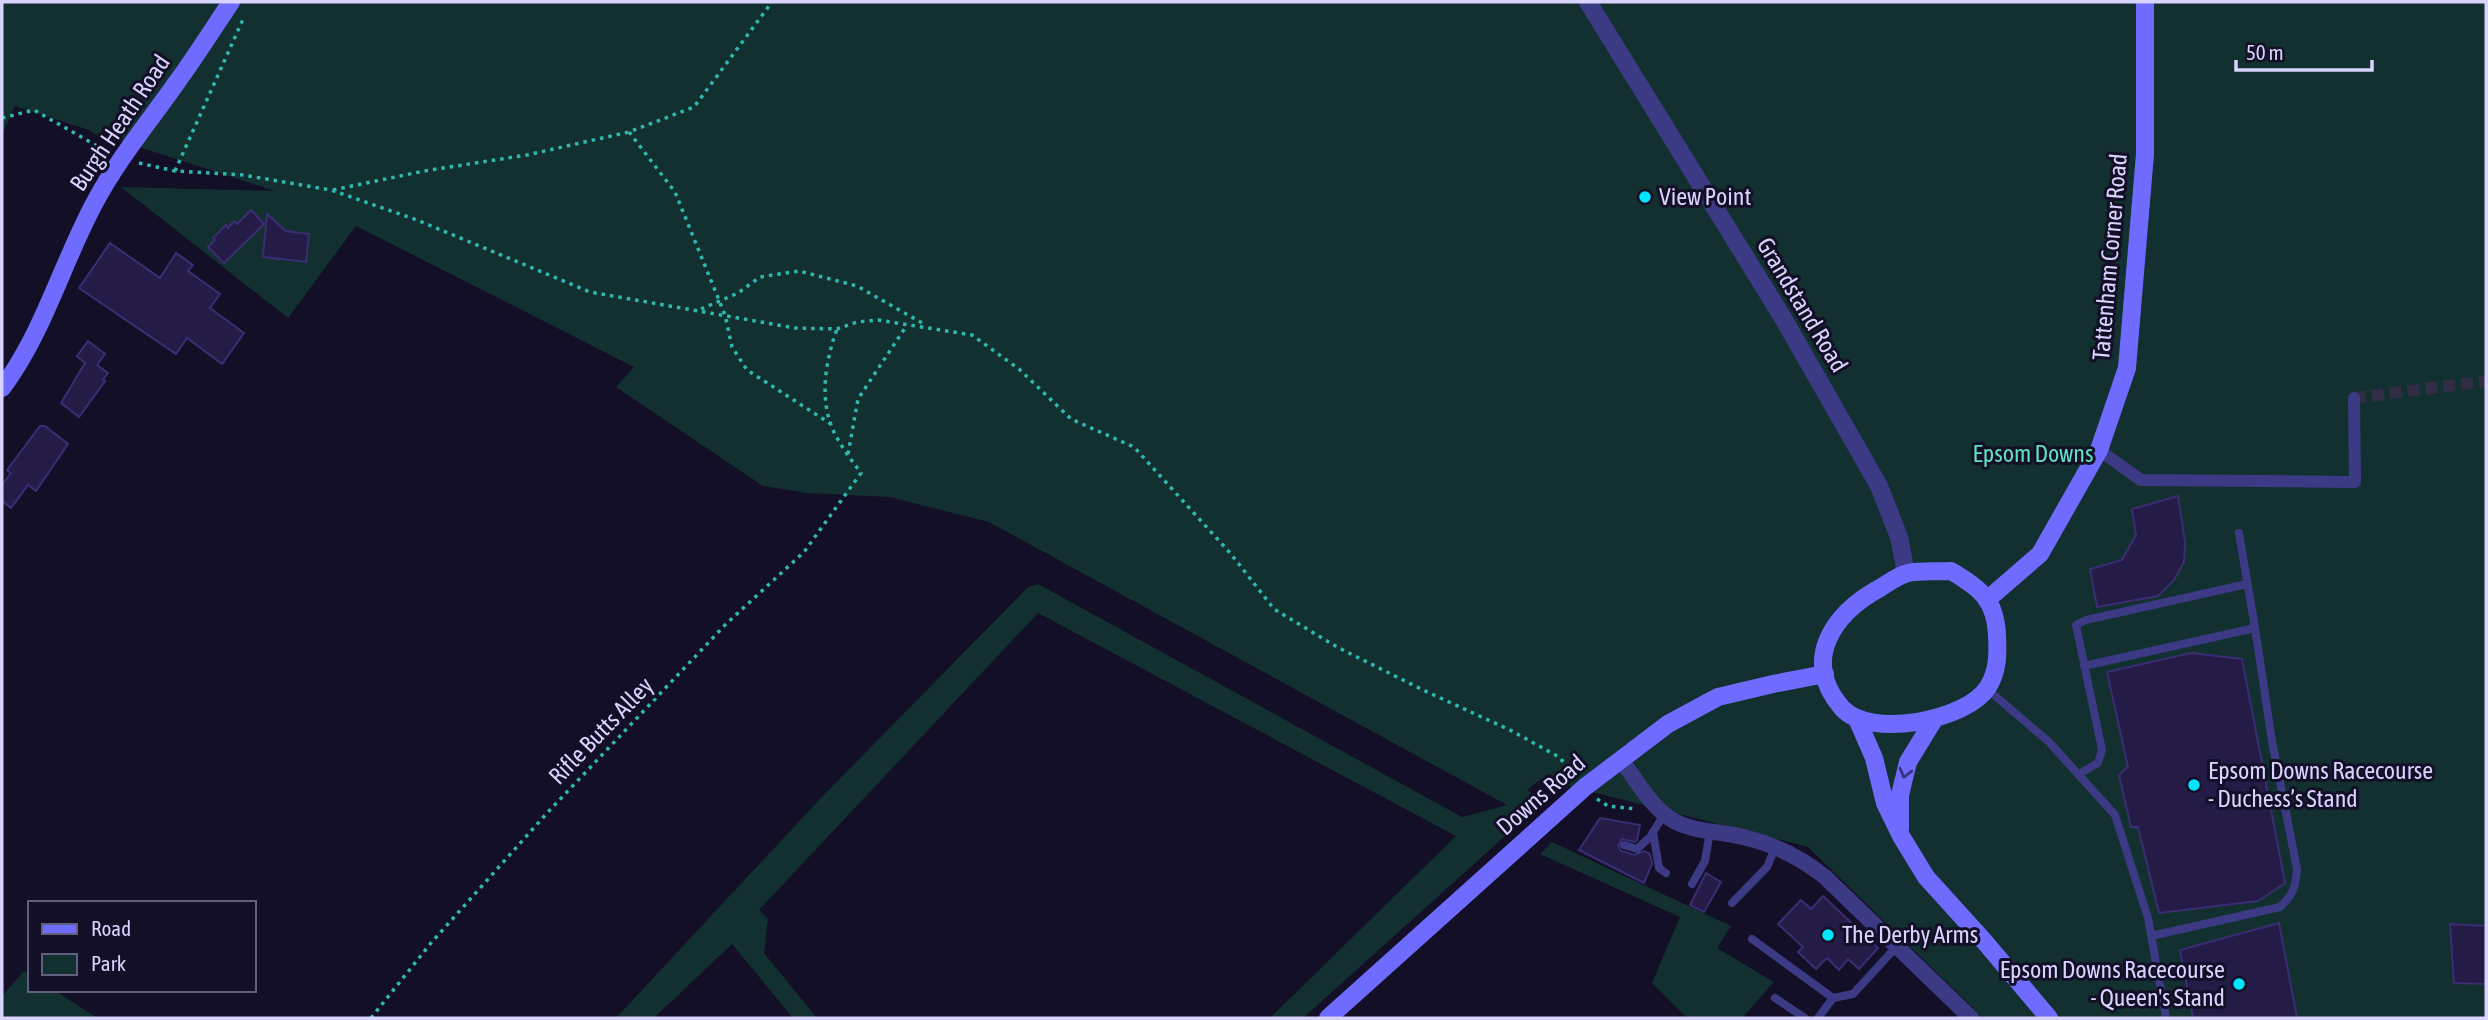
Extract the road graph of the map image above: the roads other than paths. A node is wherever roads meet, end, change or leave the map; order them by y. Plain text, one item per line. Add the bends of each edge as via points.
1 (230, 2) edge
2 (1588, 2) edge
3 (2145, 2) edge
4 (2, 388) edge
5 (2354, 398) dead end
6 (2099, 450) junction
7 (2239, 533) dead end
8 (1906, 573) junction
9 (2247, 584) junction
10 (1988, 599) junction
11 (2255, 628) junction
12 (2084, 666) junction
13 (1825, 674) junction
14 (1987, 689) junction
15 (1935, 718) junction
16 (1857, 719) junction
17 (1621, 760) junction
18 (2079, 774) junction
19 (1660, 809) junction
20 (1710, 831) junction
21 (1653, 832) junction
22 (1901, 836) junction
23 (1625, 845) dead end
24 (1775, 848) junction
25 (1666, 873) dead end
26 (1692, 884) dead end
27 (1732, 903) dead end
28 (2151, 936) junction
29 (1752, 939) dead end
30 (1898, 945) junction
31 (1775, 998) dead end
32 (1833, 998) junction
33 (1328, 1018) edge
34 (1805, 1018) edge
35 (1818, 1018) edge
36 (1971, 1018) edge
37 (2049, 1018) edge
38 (2166, 1018) edge

1 - 4 main road, Burgh Heath Road via 95,201 46,312
2 - 8 street, Grandstand Road via 1783,318 1879,486 1899,537
3 - 6 main road, Tattenham Corner Road via 2145,154 2127,368
5 - 6 street via 2355,482 2141,480
6 - 10 main road, Tattenham Corner Road via 2040,554
7 - 9 lane
8 - 10 main road via 1951,571
8 - 13 main road via 1866,596 1832,627 1822,657
9 - 11 lane
9 - 12 lane via 2076,625
10 - 14 main road via 1997,620 1998,663
11 - 12 lane
11 - 28 lane via 2297,869 2292,897 2280,907
12 - 18 lane via 2102,750 2098,763
13 - 16 main road via 1842,709
13 - 17 main road, Downs Road via 1718,697 1668,724
14 - 15 main road via 1964,707
14 - 18 lane
15 - 16 main road via 1903,725
15 -> 22 main road via 1908,762 1900,795
16 - 22 main road
17 - 19 street
17 - 33 main road, Downs Road via 1585,787
18 - 28 lane via 2115,815
19 - 20 street via 1672,820
19 - 21 lane
20 - 24 street
20 - 26 lane via 1705,861
21 - 23 lane via 1637,849
21 - 25 lane via 1658,868
22 - 37 main road via 1926,877
24 - 27 lane via 1767,867
24 - 30 street via 1824,876
28 - 38 lane
29 - 32 lane
30 - 32 lane via 1853,994
30 - 36 street
31 - 34 lane
32 - 35 lane

